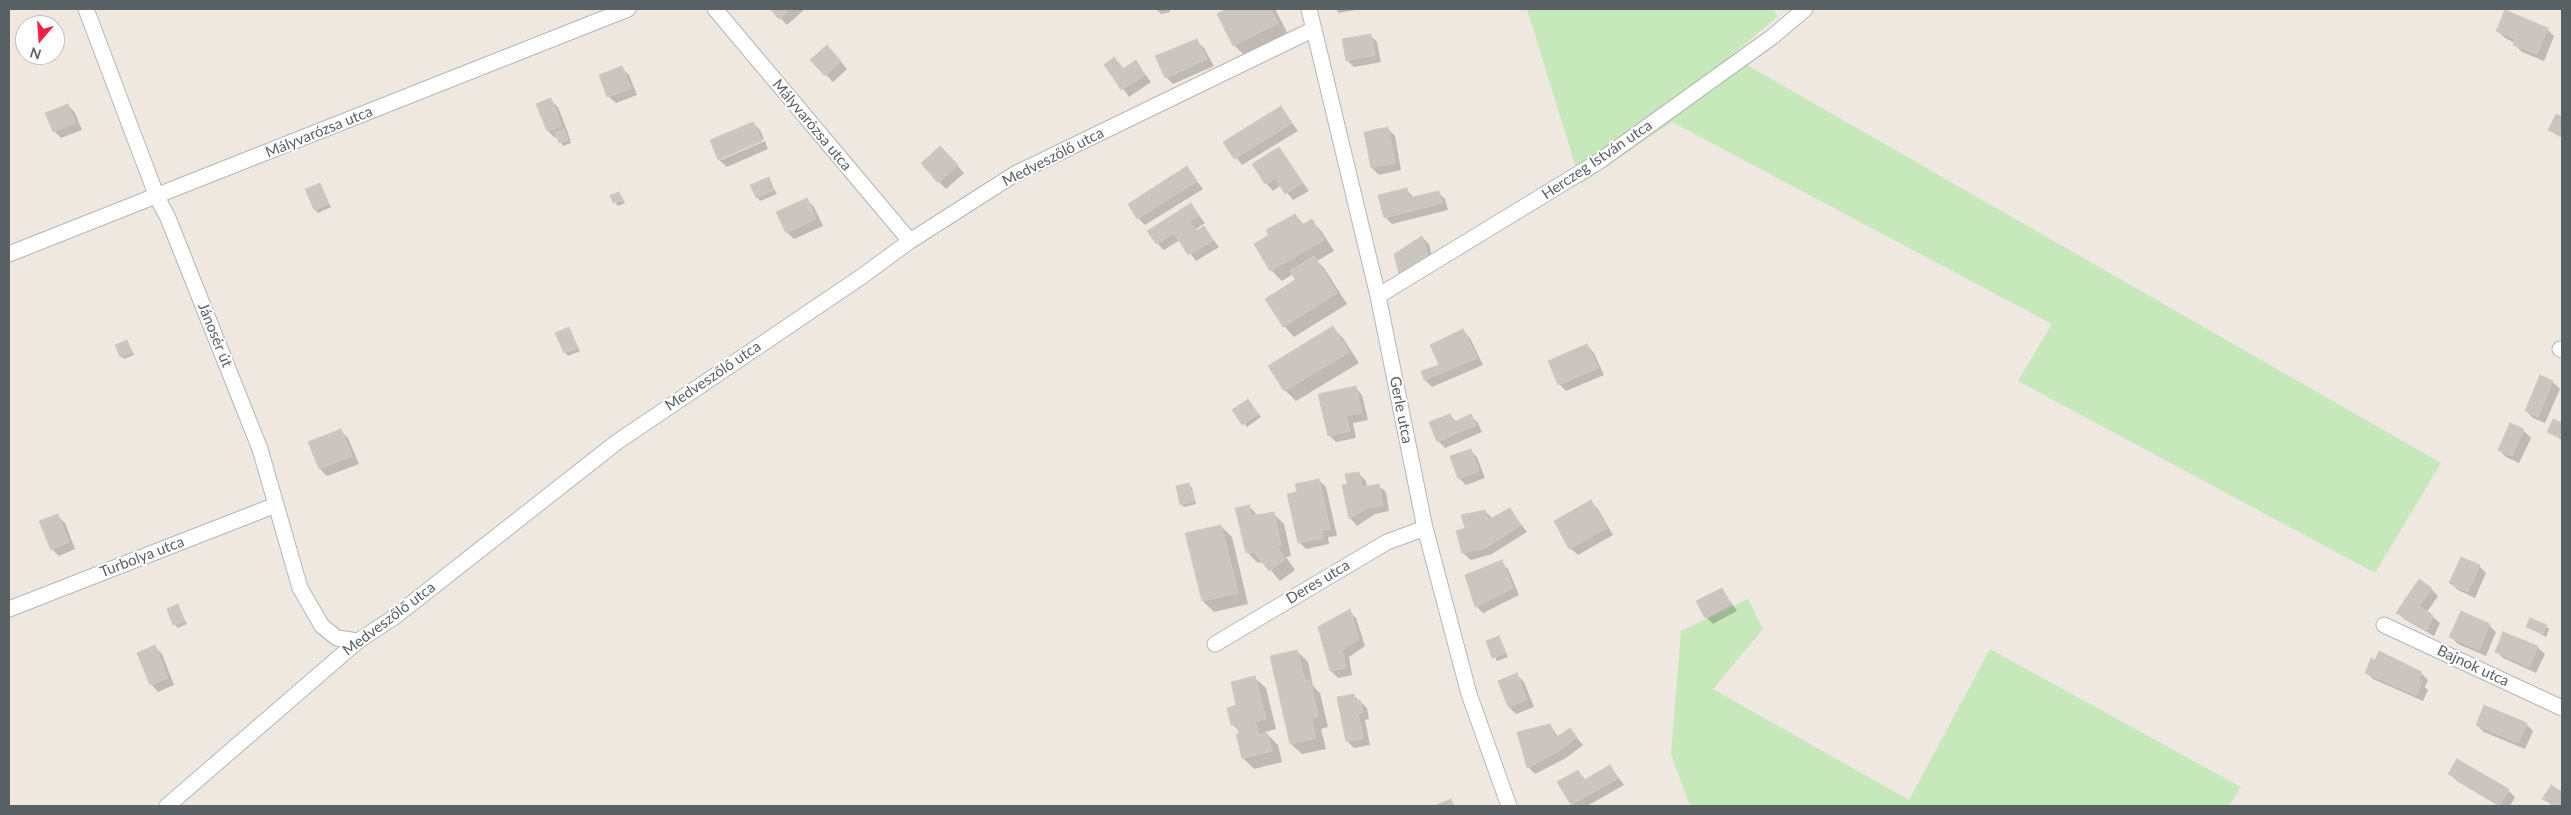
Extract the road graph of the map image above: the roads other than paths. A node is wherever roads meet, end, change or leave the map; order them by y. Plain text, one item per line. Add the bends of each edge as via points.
1 (86, 9) edge
2 (628, 9) edge
3 (716, 9) edge
4 (1309, 9) edge
5 (1805, 9) edge
6 (1314, 28) junction
7 (157, 196) junction
8 (910, 241) junction
9 (9, 254) edge
10 (1378, 296) junction
11 (276, 505) junction
12 (1425, 528) junction
13 (9, 609) edge
14 (2384, 625) dead end
15 (358, 641) junction
16 (1214, 644) dead end
17 (2562, 708) edge
18 (167, 806) edge
19 (1509, 806) edge

1 - 7 street, Jánosér út
2 - 7 street, Mályvarózsa utca
3 - 8 street, Mályvarózsa utca
4 - 6 street, Gerle utca
5 - 10 street, Herczeg István utca via 1601,160
6 - 8 street, Medveszőlő utca via 1015,174
6 - 10 street, Gerle utca
7 - 9 street, Mályvarózsa utca
7 - 11 street, Jánosér út via 260,449
8 - 15 street, Medveszőlő utca via 617,442
10 - 12 street, Gerle utca
11 - 13 street, Turbolya utca
11 - 15 street, Jánosér út via 300,588 310,607 322,626 337,638
12 - 16 street, Deres utca via 1387,542
12 - 19 street, Gerle utca via 1469,694
14 - 17 street, Bajnok utca
15 - 18 street, Medveszőlő utca

